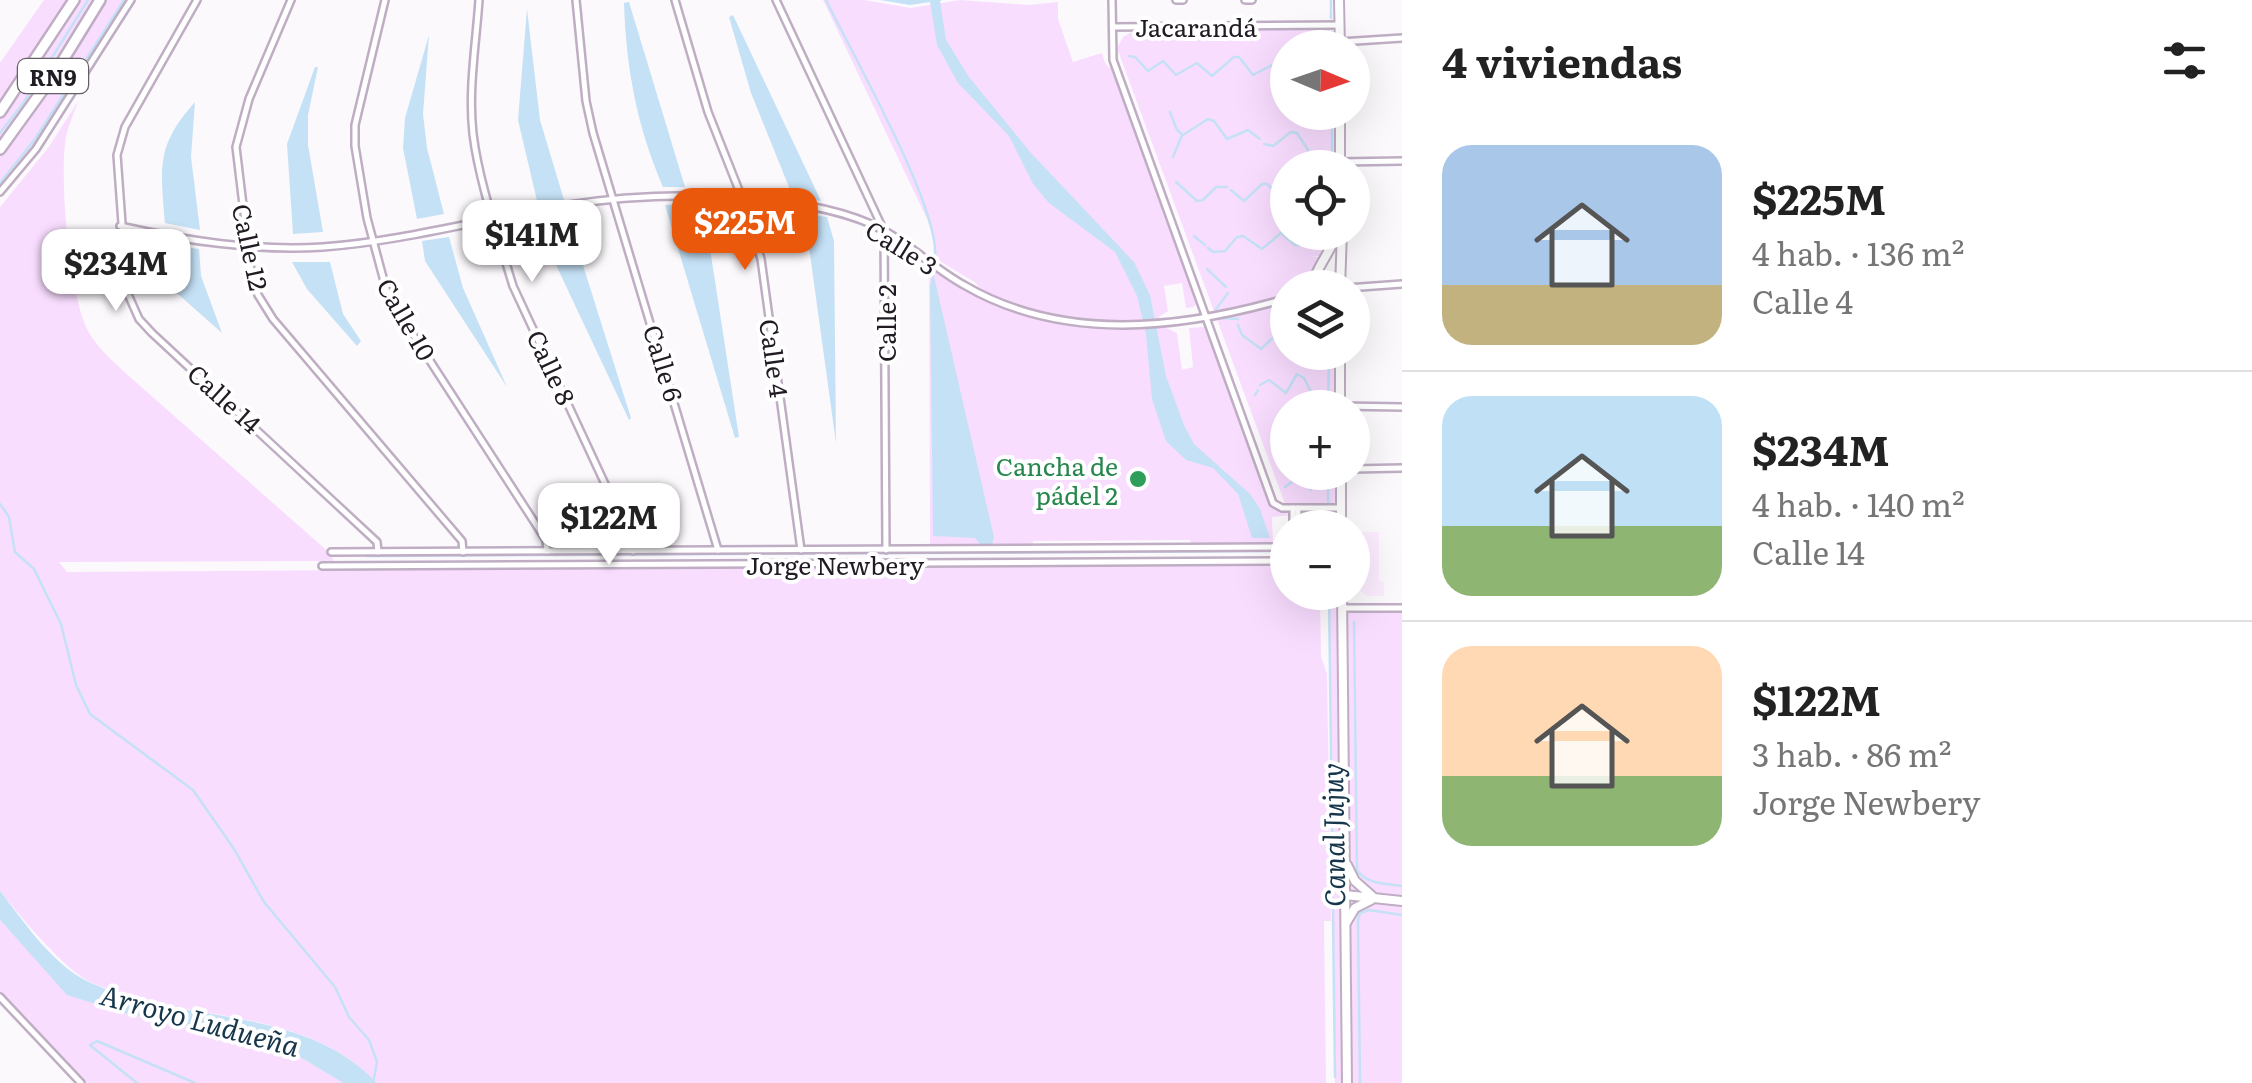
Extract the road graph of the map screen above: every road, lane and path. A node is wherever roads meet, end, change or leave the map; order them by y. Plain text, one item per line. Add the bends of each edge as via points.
1 (74, 0) edge
2 (100, 0) edge
3 (131, 0) edge
4 (197, 0) edge
5 (291, 0) edge
6 (385, 0) edge
7 (478, 0) edge
8 (576, 0) edge
9 (675, 0) edge
10 (776, 0) edge
11 (1112, 0) edge
12 (1339, 0) edge
13 (1340, 25) junction
14 (1112, 27) junction
15 (1340, 30) edge
16 (1402, 38) edge
17 (1370, 42) edge
18 (0, 112) edge
19 (0, 149) edge
20 (1402, 161) edge
21 (1370, 163) edge
22 (0, 192) edge
23 (742, 198) junction
24 (615, 200) junction
25 (494, 220) junction
26 (120, 226) junction
27 (884, 230) junction
28 (372, 241) junction
29 (247, 246) junction
30 (1402, 284) edge
31 (1370, 285) edge
32 (1270, 302) edge
33 (1206, 315) junction
34 (1370, 407) edge
35 (1402, 407) edge
36 (1402, 468) edge
37 (1370, 469) edge
38 (1341, 490) edge
39 (1296, 508) joint
40 (1322, 508) joint
41 (1341, 508) joint
42 (1270, 548) edge
43 (718, 550) junction
44 (801, 550) junction
45 (886, 550) junction
46 (547, 551) junction
47 (632, 551) junction
48 (331, 552) dead end
49 (378, 552) junction
50 (464, 552) junction
51 (1270, 562) edge
52 (322, 566) dead end
53 (1370, 608) edge
54 (1402, 608) edge
55 (1342, 610) edge
56 (1344, 861) junction
57 (1345, 895) junction
58 (1376, 898) junction
59 (1402, 900) edge
60 (1345, 924) junction
61 (0, 996) edge
62 (82, 1083) edge
63 (1347, 1083) edge

1 - 18 highway, RN9
2 - 19 highway, RN9
3 - 22 street via 36,149
4 - 26 street, Calle 14 via 120,140
5 - 29 street, Calle 12 via 240,126
6 - 28 street, Calle 10 via 355,125
7 - 25 street, Calle 8 via 472,113
8 - 24 street, Calle 6 via 586,101
9 - 23 street, Calle 4
10 - 27 street, Calle 2
11 - 14 street
12 - 13 main road
13 - 14 street, Jacarandá
13 - 15 main road
14 - 33 street via 1112,60
16 - 17 street
20 - 21 street
23 - 24 street, Calle 3
23 - 27 street, Calle 3 via 828,211
23 - 44 street, Calle 4 via 761,259
24 - 25 street, Calle 3
24 - 43 street, Calle 6
25 - 28 street, Calle 3
25 - 47 street, Calle 8 via 514,286
26 - 29 street, Calle 3
26 - 49 street, Calle 14 via 126,292 139,319 377,542
27 - 33 street, Calle 3 via 961,284 1023,312 1087,324
27 - 45 street, Calle 2
28 - 29 street, Calle 3
28 - 46 street, Calle 10 via 388,296
29 - 50 street, Calle 12 via 258,295 273,319 462,541
30 - 31 street
32 - 33 street, Calle 3
33 - 39 street via 1276,506
34 - 35 street
36 - 37 street
38 - 41 main road
39 - 40 street
40 - 41 street
42 - 45 street
43 - 44 street
43 - 47 street
44 - 45 street
46 - 47 street
46 - 50 street
48 - 49 street
49 - 50 street
51 - 52 street, Jorge Newbery
53 - 54 street
55 - 56 main road
56 - 57 main road
56 - 58 main road
57 - 58 main road
57 - 60 main road
58 - 59 main road
58 - 60 main road via 1359,904
60 - 63 main road
61 - 62 street

